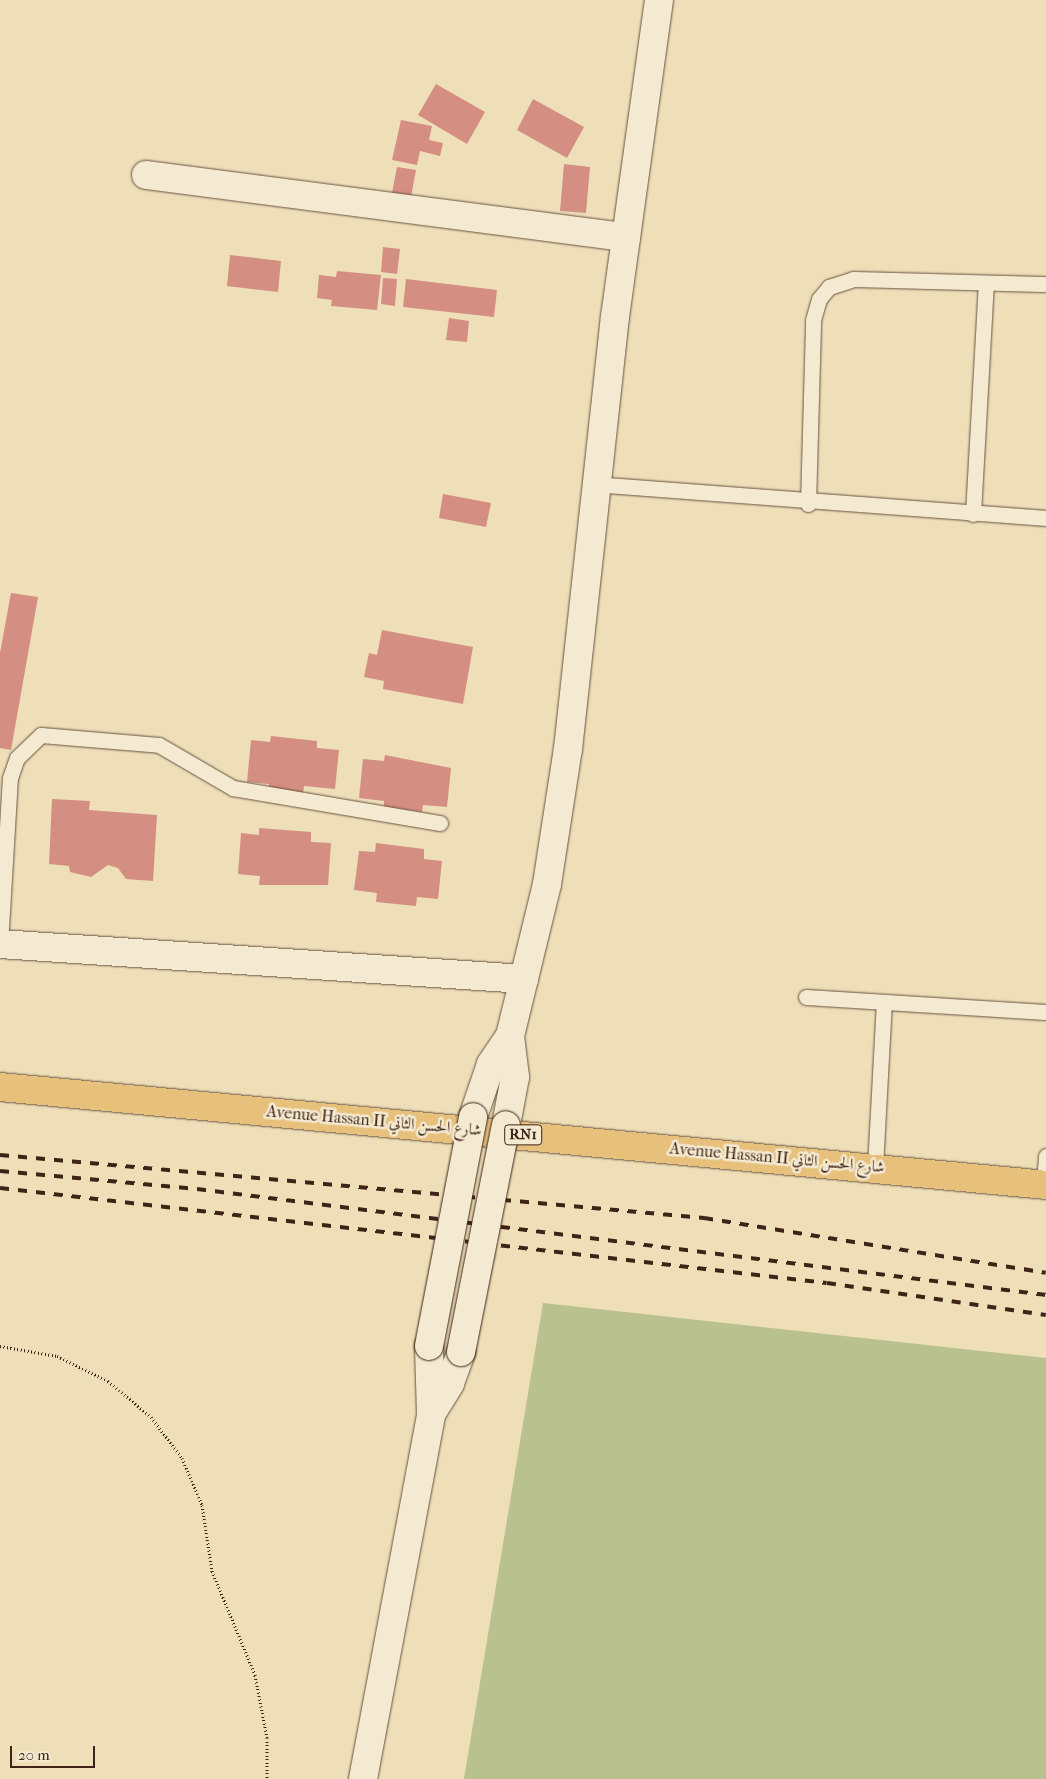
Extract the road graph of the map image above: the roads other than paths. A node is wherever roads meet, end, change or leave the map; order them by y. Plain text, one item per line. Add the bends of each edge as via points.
1 (659, 0) edge
2 (146, 175) dead end
3 (626, 237) junction
4 (986, 284) junction
5 (1044, 284) dead end
6 (594, 484) junction
7 (808, 504) junction
8 (973, 514) junction
9 (1046, 518) edge
10 (440, 822) dead end
11 (0, 944) edge
12 (524, 979) junction
13 (806, 997) dead end
14 (884, 1002) junction
15 (1046, 1012) edge
16 (510, 1036) junction
17 (0, 1087) edge
18 (1046, 1156) edge
19 (875, 1167) junction
20 (1045, 1185) edge
21 (431, 1414) junction
22 (363, 1779) edge

1 - 3 main road
2 - 3 main road
3 - 6 main road
4 - 5 lane
4 - 7 lane via 853,279 828,287 819,299 813,320
4 - 8 lane
6 - 7 lane
6 - 12 main road via 568,749 547,884
7 - 8 lane
8 - 9 lane
10 - 11 lane via 233,788 160,745 41,735 17,758 10,778
11 - 12 main road
12 - 16 main road
13 - 14 lane
14 - 15 lane
14 - 19 lane
16 - 21 main road, bridge via 515,1077 461,1352 450,1383
16 - 21 main road, bridge via 491,1064 473,1117 428,1346
17 - 19 main road, Avenue Hassan II شارع الحسن الثاني / RN1
18 - 20 lane
19 - 20 main road, Avenue Hassan II شارع الحسن الثاني / RN1
21 - 22 main road

